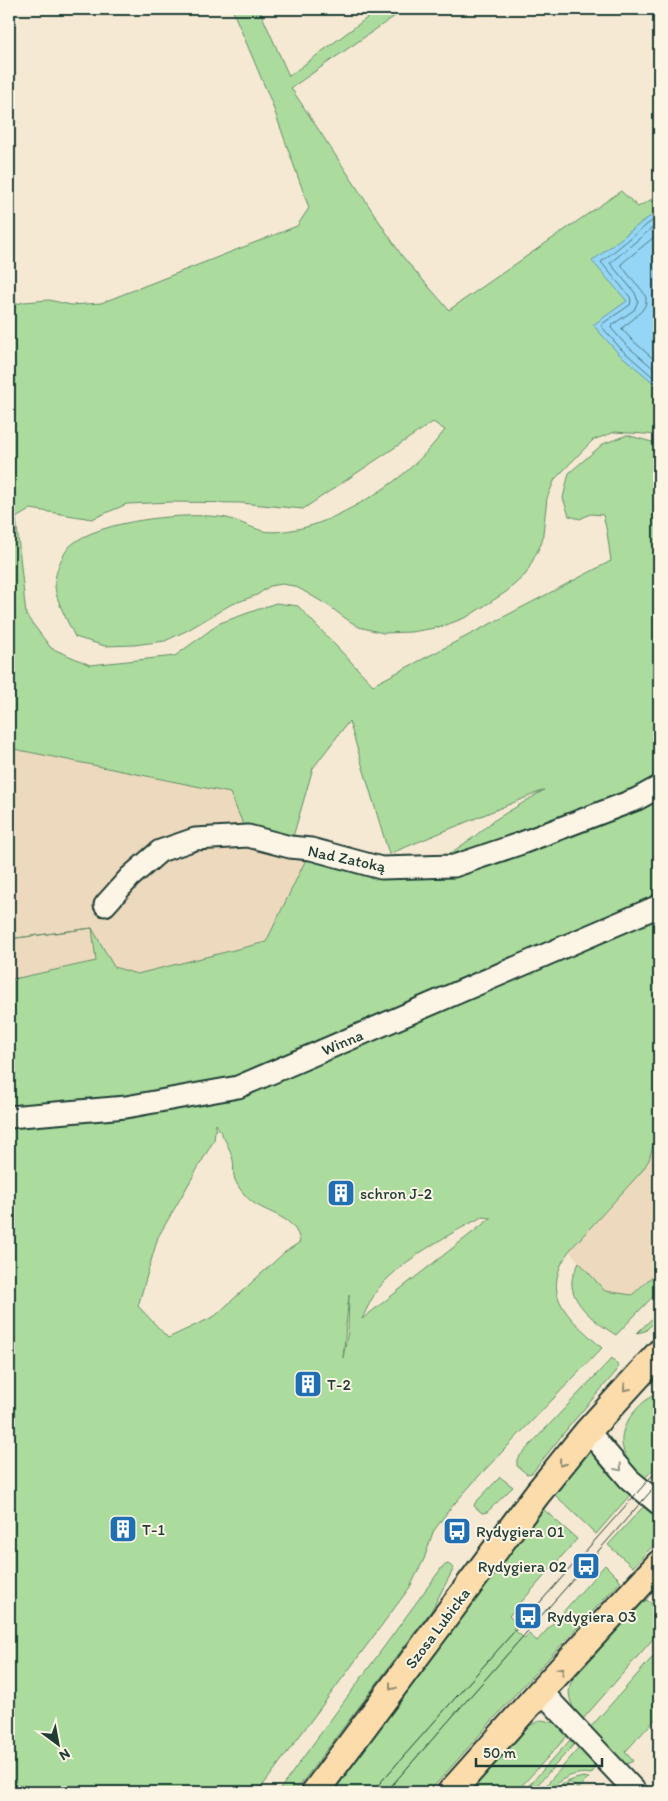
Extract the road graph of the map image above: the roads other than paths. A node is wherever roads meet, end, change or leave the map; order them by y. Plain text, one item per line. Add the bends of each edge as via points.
1 (659, 787) edge
2 (105, 905) dead end
3 (659, 906) edge
4 (9, 1116) edge
5 (658, 1357) edge
6 (588, 1431) junction
7 (659, 1504) edge
8 (659, 1564) edge
9 (541, 1691) junction
10 (315, 1792) edge
11 (451, 1792) edge
12 (636, 1792) edge

1 - 2 street, Nad Zatoką via 638,799 454,866 382,868 248,836 195,839 160,851
3 - 4 street, Winna via 238,1087 126,1107
5 -> 6 main road, Szosa Lubicka
6 -> 7 street via 629,1479
6 -> 10 main road, Szosa Lubicka via 537,1494
9 -> 8 main road
9 - 11 main road
9 - 12 street

